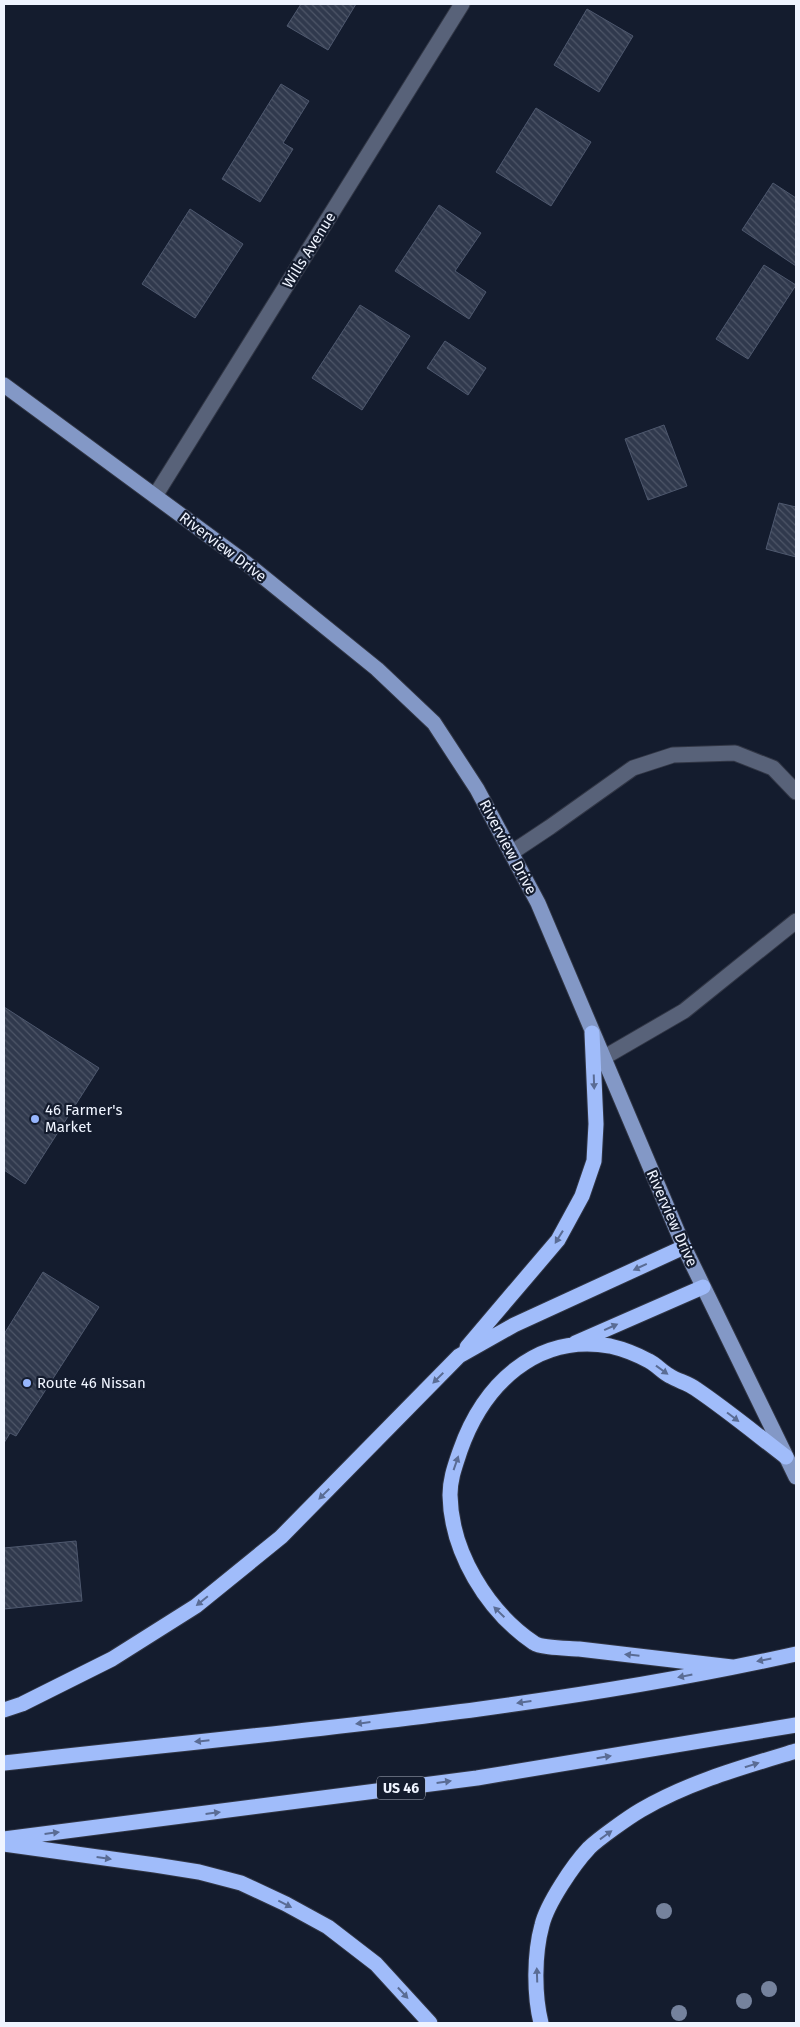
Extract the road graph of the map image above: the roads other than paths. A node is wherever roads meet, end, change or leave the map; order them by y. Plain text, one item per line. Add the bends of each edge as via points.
1 (462, 4) edge
2 (4, 385) edge
3 (155, 496) junction
4 (796, 792) edge
5 (510, 853) junction
6 (796, 921) edge
7 (592, 1033) junction
8 (603, 1058) junction
9 (684, 1247) junction
10 (703, 1287) junction
11 (567, 1347) junction
12 (459, 1356) junction
13 (786, 1457) junction
14 (796, 1477) edge
15 (796, 1654) edge
16 (732, 1666) junction
17 (4, 1710) edge
18 (796, 1725) edge
19 (796, 1751) edge
20 (4, 1763) edge
21 (4, 1839) edge
22 (4, 1844) edge
23 (430, 2023) edge
24 (541, 2023) edge

1 - 3 street, Wills Avenue
2 - 3 main road, Riverview Drive
3 - 5 main road, Riverview Drive via 246,563 362,657 434,724 477,789
4 - 5 street via 773,768 735,753 673,755 632,768
5 - 7 main road, Riverview Drive via 538,903
6 - 8 street via 684,1011
7 - 8 main road, Riverview Drive
7 -> 12 highway via 596,1124 594,1161 582,1196 558,1240
8 - 9 main road, Riverview Drive
9 - 10 main road, Riverview Drive
9 -> 12 highway via 514,1325
11 -> 10 highway
10 - 13 main road, Riverview Drive
11 -> 13 highway via 610,1346 649,1361 669,1376 694,1387
16 -> 11 highway via 535,1644 496,1610 469,1569 450,1496 452,1477 468,1428 495,1387 511,1372 545,1352
12 -> 17 highway via 282,1537 196,1606 112,1659
13 - 14 main road, Riverview Drive
15 -> 16 highway
16 -> 20 highway via 469,1710
21 -> 18 highway, US 46 via 477,1778
24 -> 19 highway via 536,1967 542,1925 557,1892 589,1848 640,1810 678,1792 718,1775
22 -> 23 highway via 164,1866 241,1883 328,1926 376,1964

